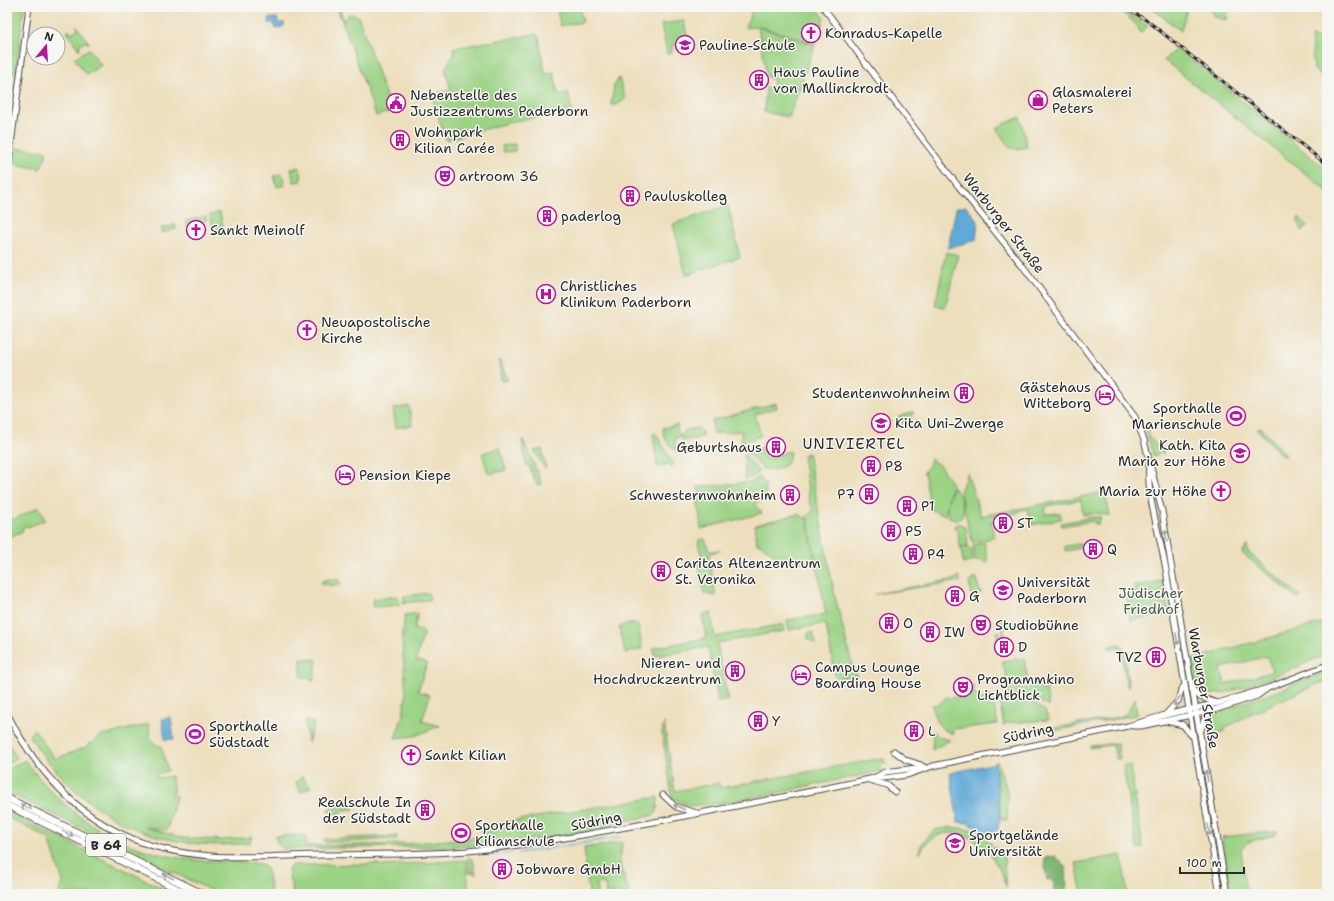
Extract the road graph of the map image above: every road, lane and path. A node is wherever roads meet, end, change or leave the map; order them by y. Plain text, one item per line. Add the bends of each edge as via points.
1 (29, 7) edge
2 (823, 7) edge
3 (7, 176) edge
4 (1150, 462) junction
5 (1327, 666) edge
6 (1184, 686) junction
7 (1192, 688) junction
8 (1268, 688) junction
9 (1218, 703) junction
10 (1214, 710) junction
11 (1196, 711) junction
12 (7, 713) edge
13 (1188, 713) junction
14 (1165, 715) junction
15 (1165, 721) junction
16 (1128, 726) junction
17 (1200, 734) junction
18 (1192, 736) junction
19 (894, 751) dead end
20 (934, 766) junction
21 (866, 780) junction
22 (895, 792) dead end
23 (664, 795) dead end
24 (7, 798) edge
25 (7, 805) edge
26 (698, 813) junction
27 (188, 894) edge
28 (203, 894) edge
29 (1220, 894) edge
30 (1227, 894) edge

1 - 3 main road
2 - 4 main road, Warburger Straße via 1131,410 1142,433
4 -> 6 main road, Warburger Straße via 1150,485
7 -> 4 main road, Warburger Straße via 1162,511
5 - 8 main road
6 - 13 main road, Warburger Straße
6 -> 14 main road via 1178,701
7 - 9 main road via 1200,697
7 - 11 main road, Warburger Straße
8 - 9 main road
8 - 10 main road via 1257,696
9 - 11 main road
10 - 11 main road
10 - 17 main road via 1204,720
11 - 13 main road
11 - 17 main road, Warburger Straße
12 - 26 main road, Südring via 37,763 79,807 119,833 177,852 216,857 271,857 479,850 560,840
13 - 14 main road
13 - 15 main road
13 - 18 main road, Warburger Straße
14 - 16 main road
15 - 16 main road
15 - 18 main road via 1183,726
16 - 20 main road, Südring
30 -> 17 main road, Warburger Straße
18 -> 29 main road, Warburger Straße
19 - 20 main road via 914,764
20 - 21 main road, Südring via 885,772
21 - 22 main road via 887,785
21 - 26 main road, Südring
26 -> 23 main road via 676,807
28 -> 24 highway, B 64
25 -> 27 highway, B 64

